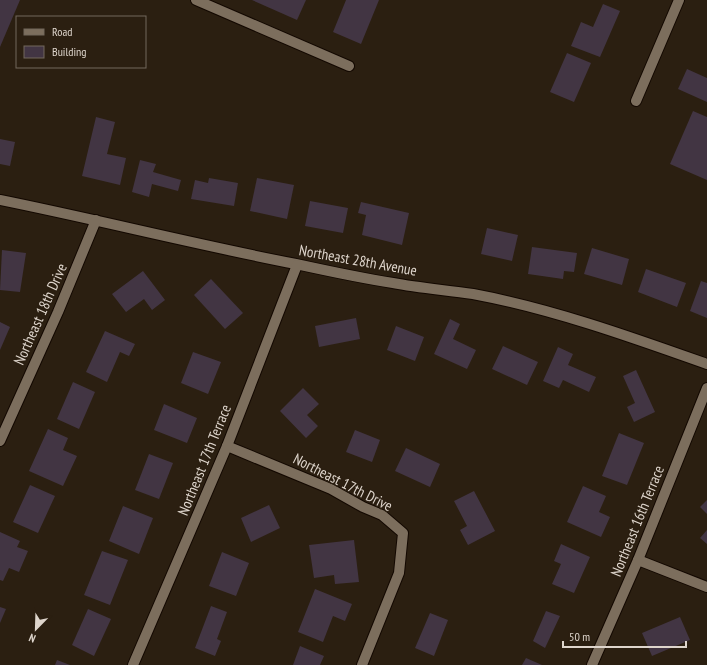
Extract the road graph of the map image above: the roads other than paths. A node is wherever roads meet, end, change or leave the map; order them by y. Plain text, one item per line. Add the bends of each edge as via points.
1 (196, 0) edge
2 (679, 0) edge
3 (348, 66) dead end
4 (636, 101) dead end
5 (0, 200) edge
6 (96, 220) junction
7 (298, 265) junction
8 (707, 364) edge
9 (707, 388) edge
10 (0, 441) edge
11 (227, 446) junction
12 (638, 560) junction
13 (707, 587) edge
14 (134, 665) edge
15 (362, 665) edge
16 (592, 665) edge

1 - 3 street
2 - 4 street
5 - 6 street, Northeast 28th Avenue
6 - 7 street, Northeast 28th Avenue via 184,242
6 - 10 street, Northeast 18th Drive
7 - 8 street, Northeast 28th Avenue via 474,295 563,316
7 - 11 street, Northeast 17th Terrace
9 - 12 street, Northeast 16th Terrace
11 - 14 street, Northeast 17th Terrace
11 - 15 street, Northeast 17th Drive via 331,489 363,507 382,514 403,533 399,573
12 - 13 street
12 - 16 street, Northeast 16th Terrace

